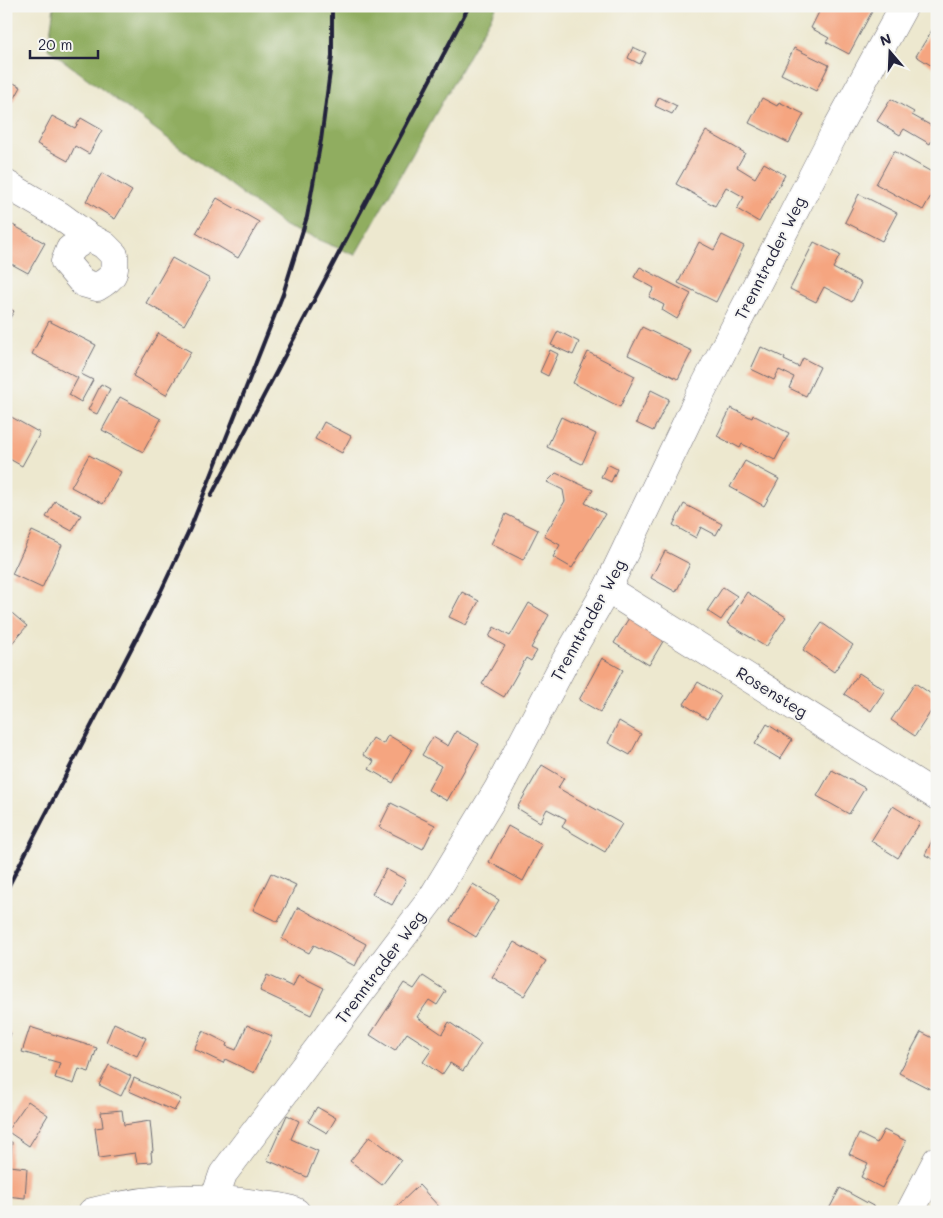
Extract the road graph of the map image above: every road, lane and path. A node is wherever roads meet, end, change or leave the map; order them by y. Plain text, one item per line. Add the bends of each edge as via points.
1 (904, 6) edge
2 (6, 184) edge
3 (89, 237) dead end
4 (607, 589) junction
5 (937, 796) edge
6 (937, 1160) edge
7 (212, 1205) edge
8 (92, 1212) edge
9 (296, 1212) edge
10 (910, 1212) edge

1 - 4 street, Trenntrader Weg via 837,128 697,401
2 - 3 street
4 - 5 street, Rosensteg
4 - 7 street, Trenntrader Weg via 498,789 432,898 223,1174
6 - 10 street
7 - 8 street via 166,1199
7 - 9 street via 264,1205

